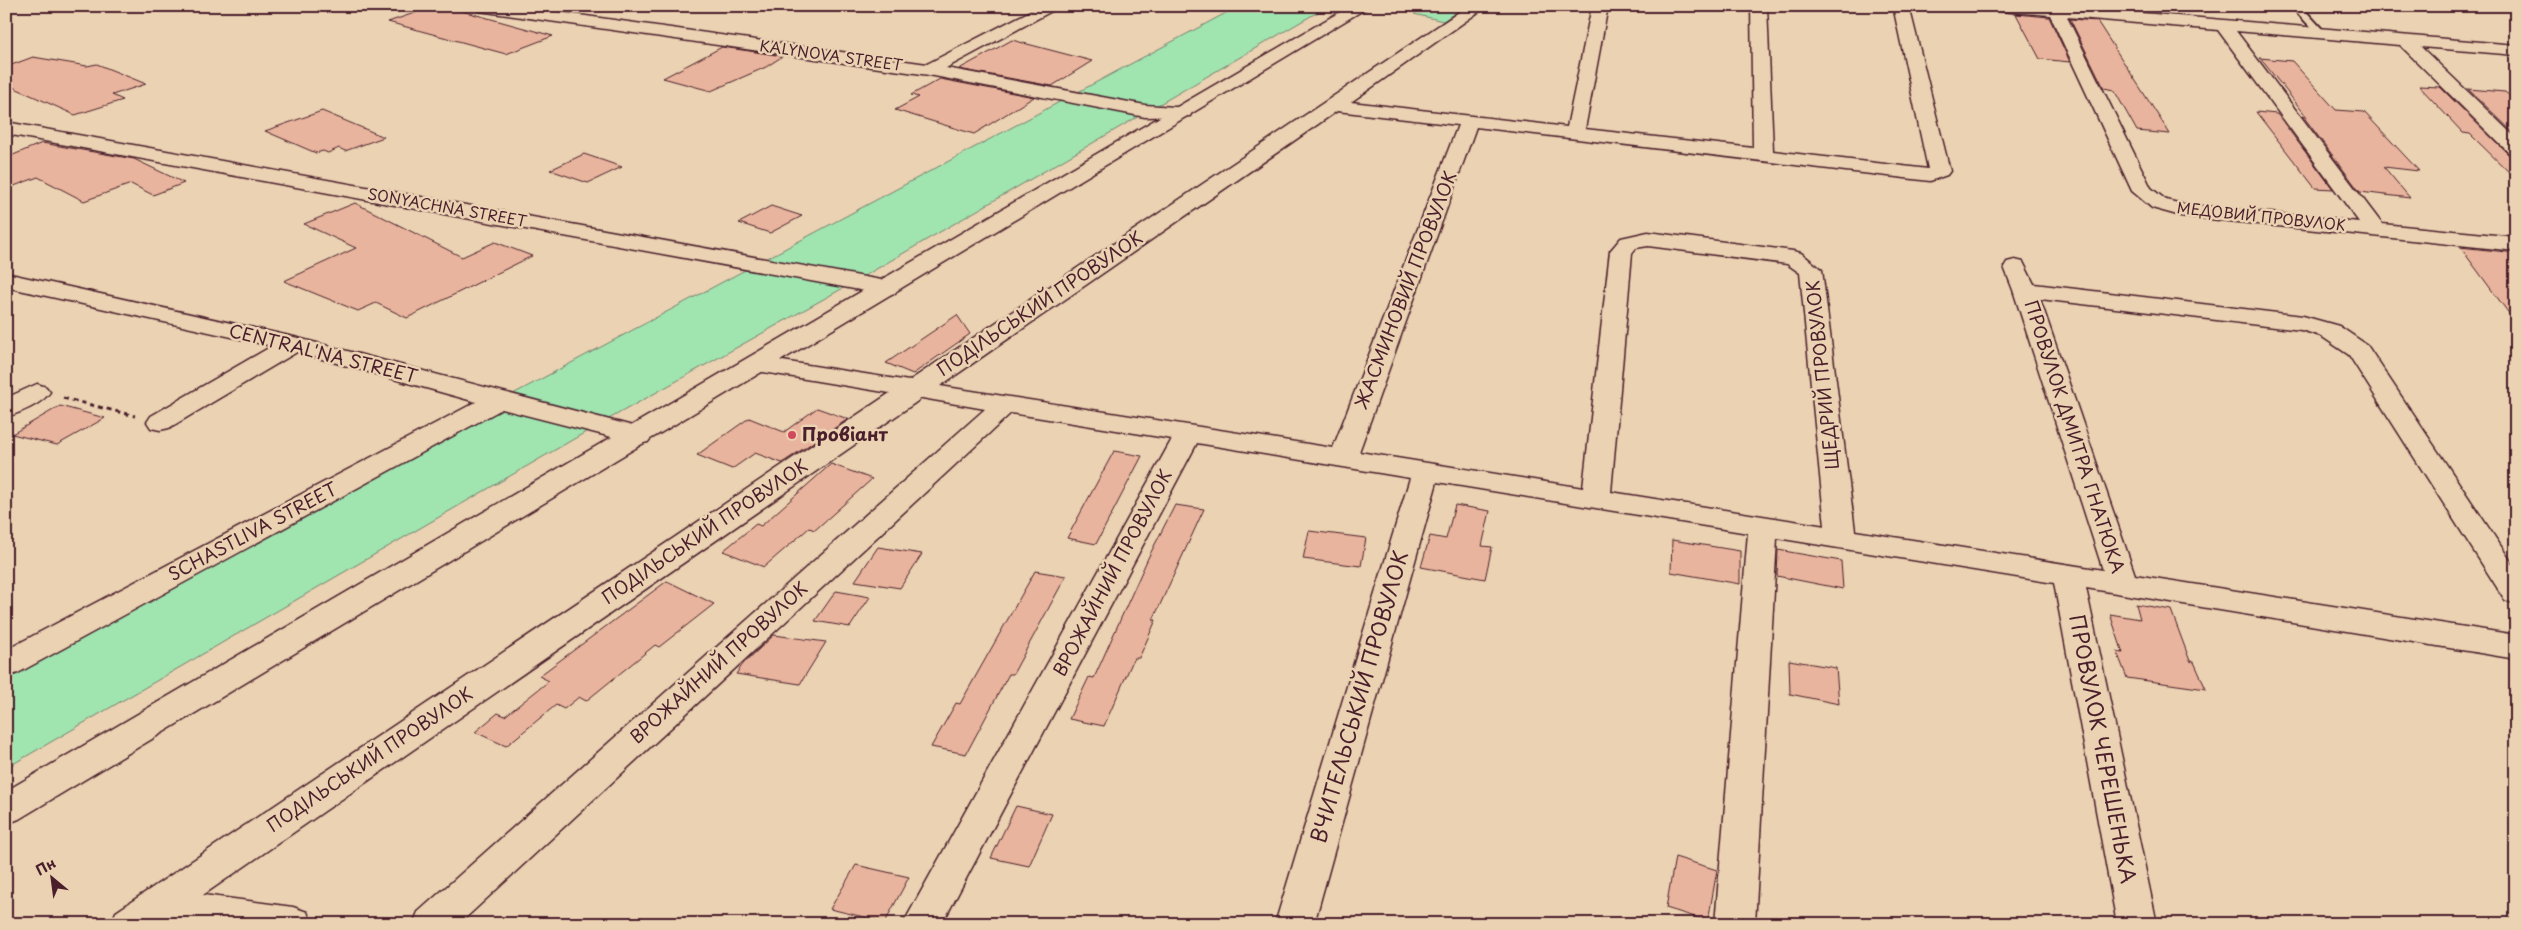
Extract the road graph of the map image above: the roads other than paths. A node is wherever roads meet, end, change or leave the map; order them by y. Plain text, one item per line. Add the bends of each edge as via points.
1 (478, 6) edge
2 (1053, 6) edge
3 (1362, 6) edge
4 (1479, 6) edge
5 (1600, 6) edge
6 (1759, 6) edge
7 (1901, 6) edge
8 (1999, 6) edge
9 (2296, 6) edge
10 (2056, 10) junction
11 (2222, 24) junction
12 (2321, 33) junction
13 (2404, 40) junction
14 (2516, 50) edge
15 (929, 70) junction
16 (1332, 105) junction
17 (1183, 112) junction
18 (1468, 123) junction
19 (6, 128) edge
20 (1575, 133) junction
21 (2516, 149) edge
22 (1763, 156) junction
23 (2375, 229) junction
24 (2514, 246) edge
25 (6, 280) edge
26 (887, 288) junction
27 (294, 344) junction
28 (757, 364) junction
29 (6, 384) edge
30 (916, 388) junction
31 (499, 400) junction
32 (1007, 403) junction
33 (6, 409) edge
34 (160, 422) road end
35 (1189, 433) junction
36 (639, 436) junction
37 (1343, 458) junction
38 (1426, 471) junction
39 (1596, 499) junction
40 (1763, 526) junction
41 (1841, 538) junction
42 (2068, 575) junction
43 (2123, 584) junction
44 (2516, 593) edge
45 (2514, 649) edge
46 (6, 665) edge
47 (6, 809) edge
48 (143, 915) edge
49 (293, 924) edge
50 (432, 924) edge
51 (922, 924) edge
52 (1294, 924) edge
53 (1734, 924) edge
54 (2136, 924) edge

1 - 15 main road, KALYNOVA STREET
2 - 15 main road
3 - 17 main road
4 - 16 main road, ПОДІЛЬСЬКИЙ ПРОВУЛОК
5 - 20 main road
6 - 22 main road
7 - 22 main road via 1940,172 1930,176 1905,174
8 - 10 main road
9 - 12 lane
10 - 11 main road
10 - 23 main road, МЕДОВИЙ ПРОВУЛОК via 2148,198 2181,210
11 - 12 main road
11 - 23 main road, МЕДОВИЙ ПРОВУЛОК
12 - 13 main road
13 - 14 main road
13 - 21 main road
15 - 17 main road, KALYNOVA STREET via 1146,110
16 - 18 main road
16 - 30 main road, ПОДІЛЬСЬКИЙ ПРОВУЛОК
17 - 26 main road
18 - 20 main road
18 - 37 main road, ЖАСМИНОВИЙ ПРОВУЛОК
19 - 26 main road, SONYACHNA STREET
20 - 22 main road
23 - 24 main road, МЕДОВИЙ ПРОВУЛОК
25 - 27 main road, CENTRAL'NA STREET
26 - 28 main road
27 - 31 main road, CENTRAL'NA STREET
27 - 34 main road
28 - 30 main road
28 - 36 main road
29 - 33 main road via 37,392
30 - 32 main road
30 - 48 main road, ПОДІЛЬСЬКИЙ ПРОВУЛОК
31 - 36 main road, CENTRAL'NA STREET
31 - 46 main road, SCHASTLIVA STREET
32 - 35 main road
32 - 50 main road, ВРОЖАЙНИЙ ПРОВУЛОК
35 - 37 main road
35 - 51 main road, ВРОЖАЙНИЙ ПРОВУЛОК
36 - 47 main road
37 - 38 main road
38 - 39 main road
38 - 52 main road, ВЧИТЕЛЬСЬКИЙ ПРОВУЛОК
39 - 40 main road
39 - 41 main road, ЩЕДРИЙ ПРОВУЛОК via 1621,251 1629,243 1648,239 1793,258 1811,270
40 - 41 main road
40 - 53 main road
41 - 42 main road
42 - 43 main road
42 - 54 main road, ПРОВУЛОК ЧЕРЕШЕНЬКА
43 - 44 main road, ПРОВУЛОК ДМИТРА ГНАТЮКА via 2020,278 2303,323 2330,331 2358,350
43 - 45 main road
48 - 49 main road

